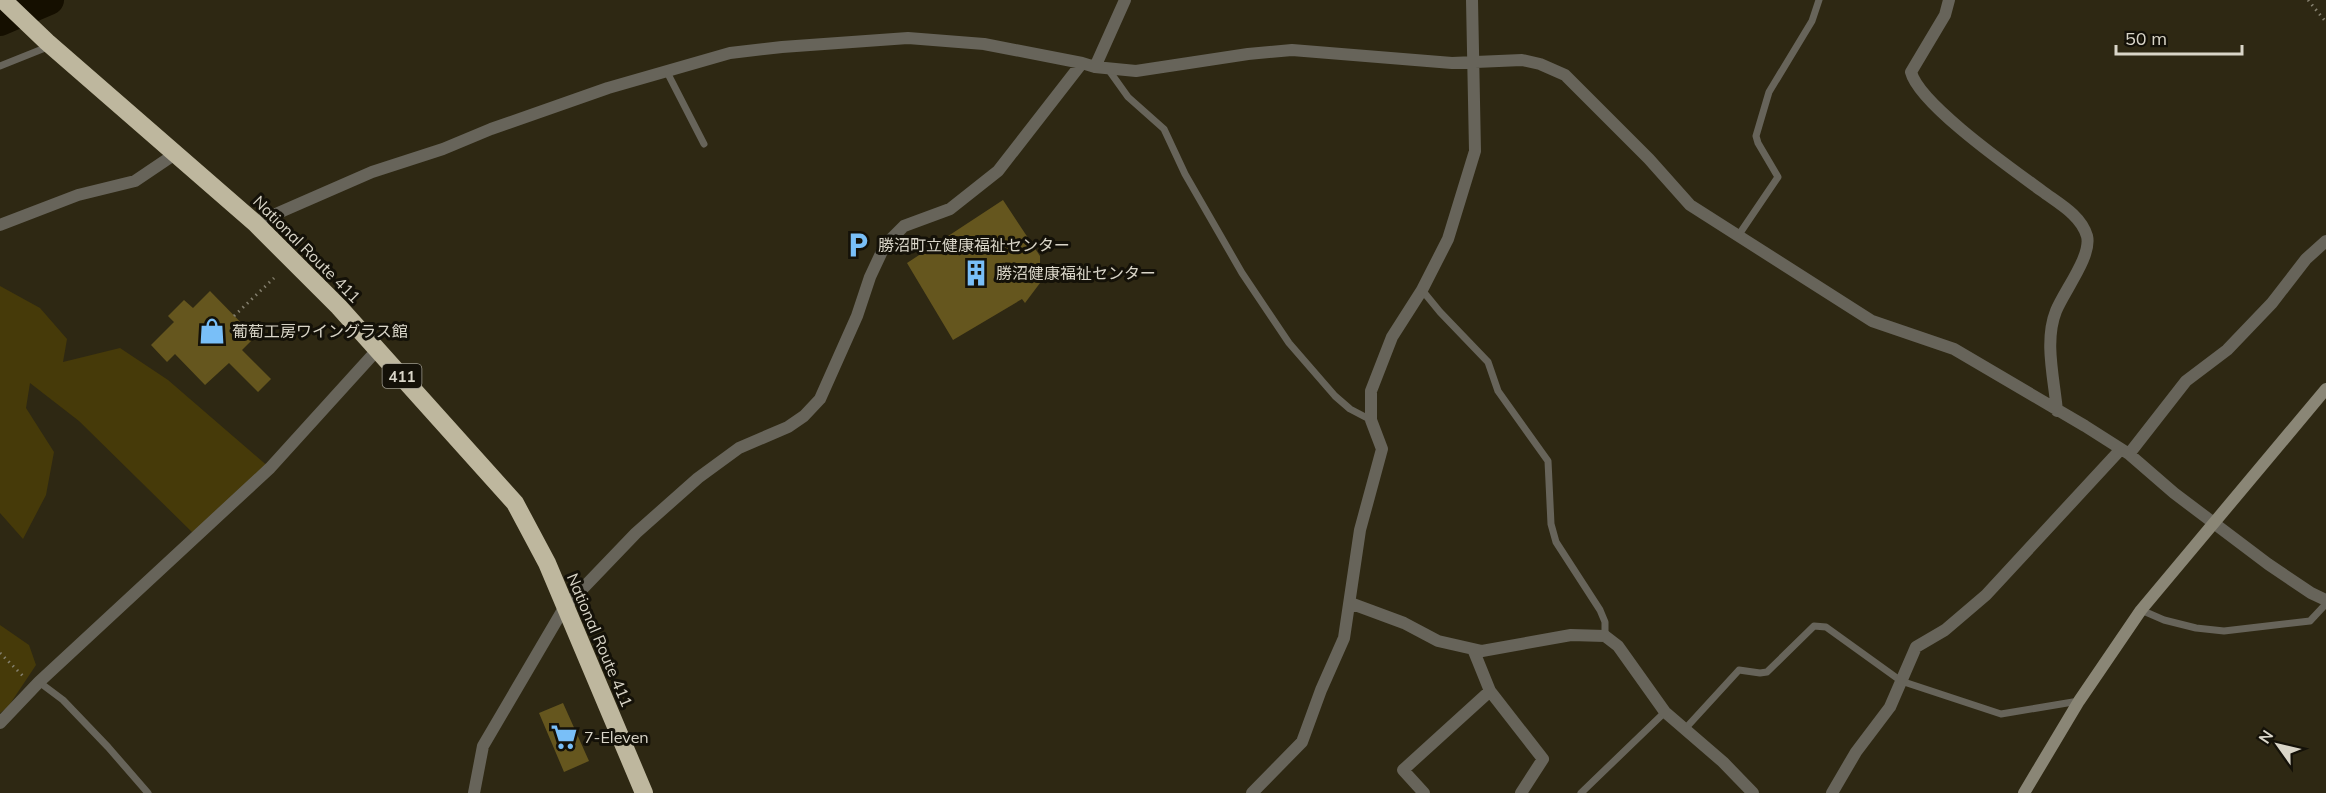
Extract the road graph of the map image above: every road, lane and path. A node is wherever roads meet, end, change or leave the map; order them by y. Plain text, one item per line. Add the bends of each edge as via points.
1 (3, 0) edge
2 (1125, 0) edge
3 (1472, 0) edge
4 (1819, 0) edge
5 (1949, 0) edge
6 (2308, 0) edge
7 (2326, 22) edge
8 (49, 44) junction
9 (1475, 61) junction
10 (1082, 63) junction
11 (0, 66) edge
12 (1101, 68) junction
13 (667, 72) junction
14 (704, 144) dead end
15 (175, 154) junction
16 (255, 223) junction
17 (0, 225) edge
18 (1738, 236) junction
19 (2326, 241) edge
20 (273, 278) dead end
21 (1422, 290) junction
22 (234, 316) dead end
23 (378, 349) junction
24 (2326, 389) edge
25 (2057, 411) junction
26 (1371, 420) junction
27 (2125, 452) junction
28 (2214, 523) junction
29 (2326, 602) edge
30 (1350, 603) junction
31 (564, 608) junction
32 (2141, 610) junction
33 (1605, 636) junction
34 (1473, 649) junction
35 (0, 653) edge
36 (1901, 681) junction
37 (37, 684) junction
38 (1490, 691) junction
39 (2079, 701) junction
40 (1665, 712) junction
41 (0, 723) edge
42 (1684, 730) junction
43 (148, 793) edge
44 (474, 793) edge
45 (644, 793) edge
46 (1252, 793) edge
47 (1425, 793) edge
48 (1521, 793) edge
49 (1581, 793) edge
50 (1753, 793) edge
51 (1833, 793) edge
52 (2024, 793) edge

1 - 8 highway, National Route 411 / 411
2 - 12 street
3 - 9 street
4 - 18 lane via 1812,21 1769,92 1756,136 1778,177
5 - 25 street via 1945,15 1911,72 1914,83 1995,157 2068,210 2088,238 2085,254 2049,333
6 - 7 path
8 - 11 lane
8 - 15 highway, National Route 411 / 411
9 - 12 street via 1452,63 1292,50 1136,72
9 - 18 street via 1521,60 1565,75 1690,205
9 - 21 street via 1475,151 1448,239
10 - 12 street
10 - 13 street via 984,44 908,38 730,53
10 - 31 street via 998,171 950,209 904,226 885,245 820,399 804,416 739,448 698,478 636,533
12 - 26 lane via 1164,129 1242,273 1289,343 1335,396
13 - 14 lane
13 - 16 street via 608,88 372,172
15 - 16 highway, National Route 411 / 411
15 - 17 street via 135,181 78,195
16 - 23 highway, National Route 411 / 411
18 - 25 street via 1872,321 1954,349
19 - 27 street via 2227,350 2186,381
20 - 22 path
21 - 26 street via 1392,337 1371,391
21 - 33 lane via 1488,362 1498,390 1548,461 1551,524 1556,542 1600,610
23 - 31 highway, National Route 411 / 411 via 515,503 547,563
23 - 37 street via 270,468
24 - 28 street
25 - 27 street
26 - 30 street via 1382,449 1360,530
27 - 28 street
27 - 36 street via 1986,595 1945,630 1916,647
28 - 29 street
28 - 32 street
29 - 32 lane via 2310,621 2224,631 2164,621
30 - 34 street via 1404,623 1438,641
30 - 46 street via 1344,638 1302,742
31 - 44 street via 483,746
31 - 45 highway, National Route 411 / 411
32 - 39 street
33 - 34 street via 1571,635 1482,651
33 - 40 street via 1618,646
34 - 38 street
35 - 37 path
36 - 39 lane via 2001,714
36 - 42 lane via 1826,627 1814,626 1767,672 1739,670
36 - 51 street via 1890,707 1856,752
37 - 41 street
37 - 43 lane via 70,708
38 - 47 street via 1403,770
38 - 48 street via 1543,759
39 - 52 street
40 - 42 street
40 - 49 lane
42 - 50 street

